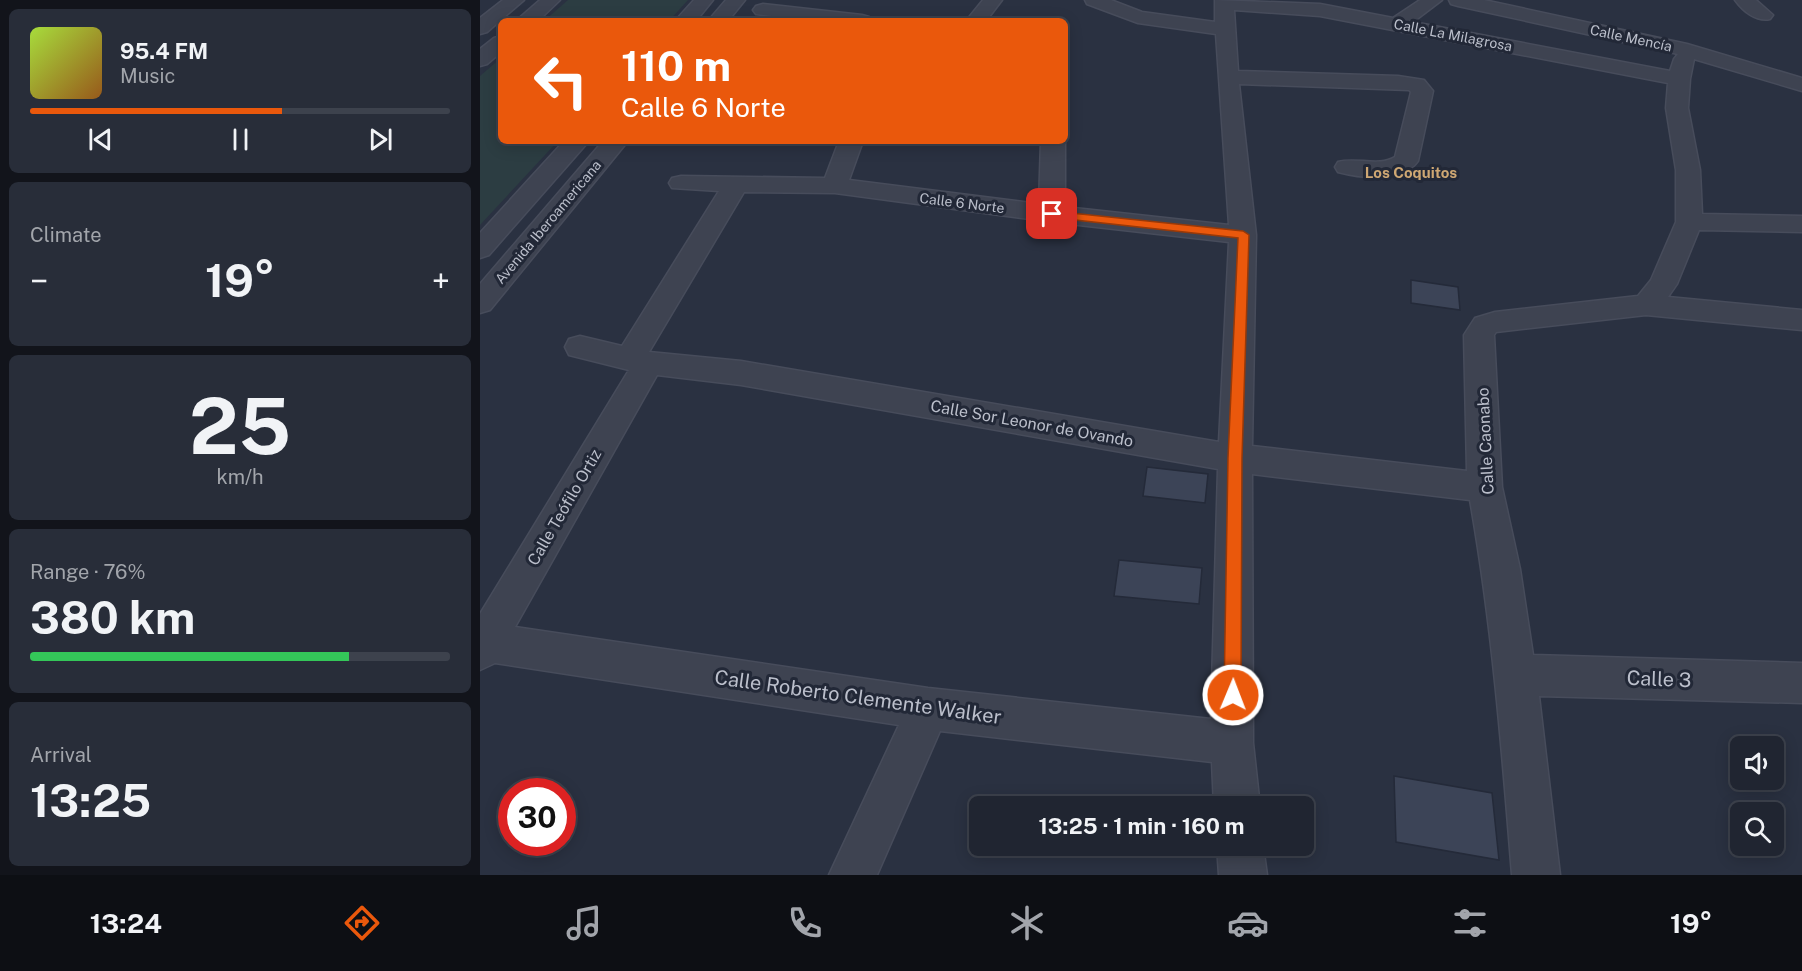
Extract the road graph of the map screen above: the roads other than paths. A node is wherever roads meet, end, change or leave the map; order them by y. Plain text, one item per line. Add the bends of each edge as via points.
1 (515, 0) edge
2 (551, 0) edge
3 (704, 0) edge
4 (736, 0) edge
5 (993, 0) edge
6 (1094, 0) edge
7 (1433, 0) edge
8 (1458, 0) edge
9 (1744, 0) edge
10 (763, 10) edge
11 (1224, 11) edge
12 (1763, 15) dead end
13 (530, 18) edge
14 (688, 18) edge
15 (721, 18) edge
16 (835, 18) edge
17 (978, 18) edge
18 (1397, 24) junction
19 (480, 28) edge
20 (498, 45) edge
21 (1687, 50) junction
22 (480, 60) edge
23 (1227, 77) junction
24 (1680, 79) junction
25 (1802, 86) edge
26 (574, 144) edge
27 (613, 144) edge
28 (850, 144) edge
29 (1053, 144) edge
30 (1347, 167) dead end
31 (681, 183) dead end
32 (737, 183) junction
33 (835, 186) junction
34 (1052, 214) junction
35 (1689, 222) junction
36 (1802, 224) edge
37 (1243, 235) junction
38 (480, 249) edge
39 (480, 303) edge
40 (1646, 305) junction
41 (1802, 320) edge
42 (580, 347) dead end
43 (639, 361) junction
44 (1235, 458) junction
45 (1485, 487) junction
46 (483, 647) edge
47 (1516, 675) junction
48 (1802, 683) edge
49 (928, 709) junction
50 (1232, 742) junction
51 (1236, 796) edge
52 (1241, 856) edge
53 (853, 875) edge
54 (1243, 875) edge
55 (1536, 875) edge

1 - 19 street
2 - 13 street
3 - 14 street
4 - 15 street
5 - 17 street
6 - 11 street, Calle La Milagrosa via 1138,17
7 - 18 street
8 - 21 street, Calle Mencía
9 - 12 street
10 - 16 street
11 - 18 street, Calle La Milagrosa via 1320,10
11 - 23 street
18 - 24 street, Calle La Milagrosa
20 - 22 street
21 - 24 street
21 - 25 street, Calle Mencía
23 - 30 street via 1416,85 1422,91 1406,161 1392,169
23 - 37 street
24 - 35 street via 1677,108 1688,170
26 - 38 street, Avenida Iberoamericana
27 - 39 street, Avenida Iberoamericana
28 - 33 street
29 - 34 street
31 - 32 street, Calle 6 Norte
32 - 33 street, Calle 6 Norte
32 - 43 street, Calle Teófilo Ortiz
33 - 34 street, Calle 6 Norte
34 - 37 street, Calle 6 Norte
35 - 36 street
35 - 40 street via 1663,284
37 - 44 street
40 - 41 street, Calle Caonabo
40 - 45 street, Calle Caonabo via 1485,325 1479,335
42 - 43 street, Calle Sor Leonor de Ovando
43 - 44 street, Calle Sor Leonor de Ovando via 741,373
43 - 46 street, Calle Teófilo Ortiz
44 - 45 street, Calle Sor Leonor de Ovando
44 - 50 street
45 - 47 street, Calle Caonabo
46 - 49 street, Calle Roberto Clemente Walker
47 - 48 street, Calle 3
47 - 55 street, Calle Caonabo
49 - 50 street, Calle Roberto Clemente Walker
49 - 53 street
50 - 51 street
52 - 54 street

